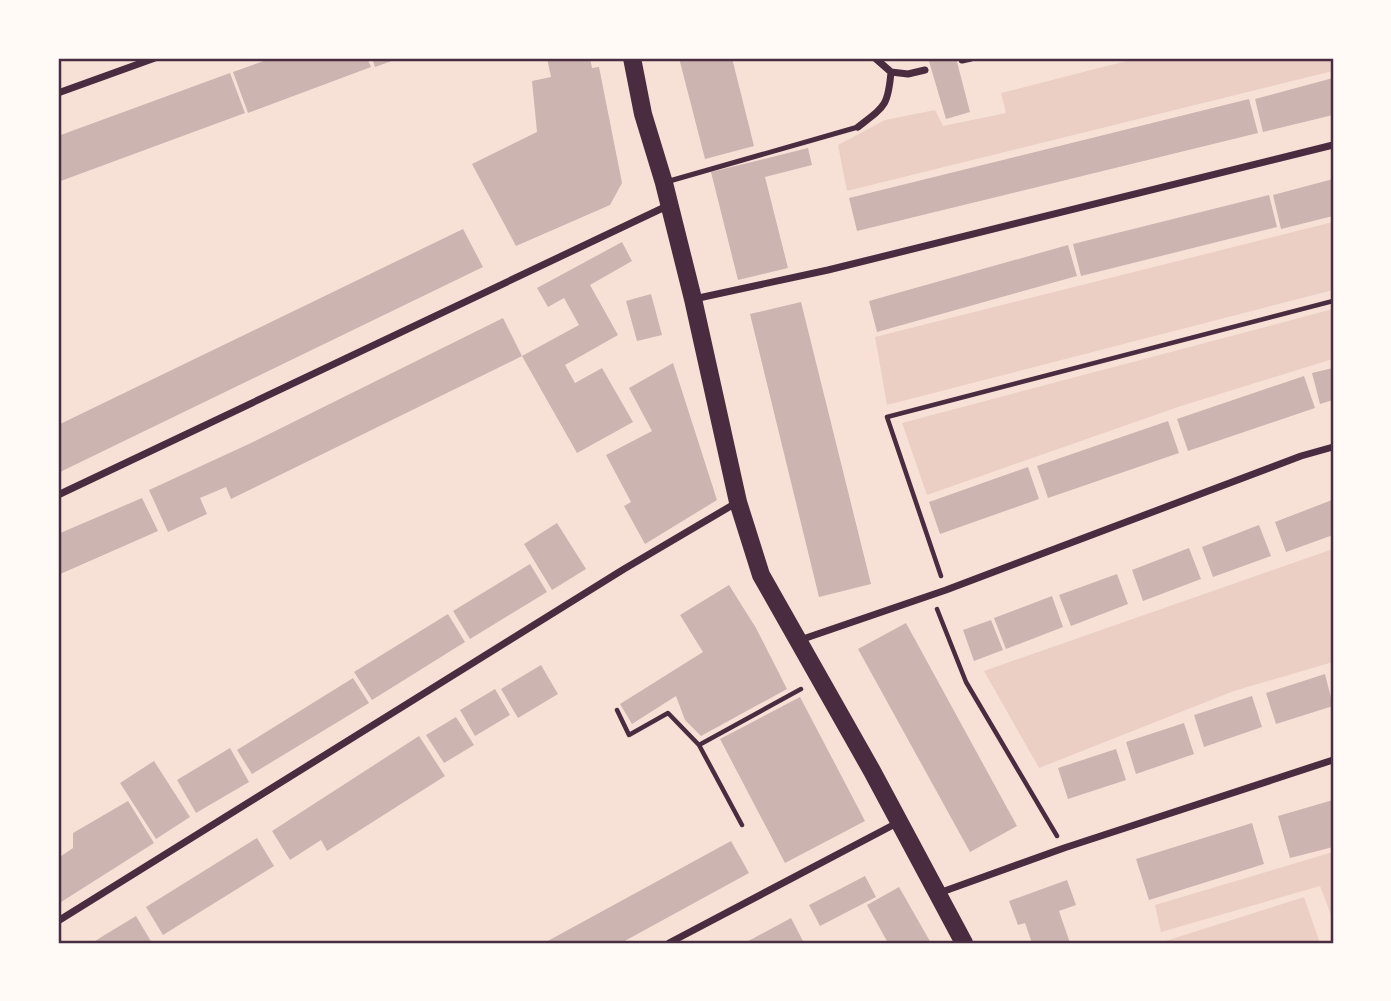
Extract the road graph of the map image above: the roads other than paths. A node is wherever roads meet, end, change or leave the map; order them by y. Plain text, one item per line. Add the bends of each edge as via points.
1 (155, 58) edge
2 (632, 58) edge
3 (875, 58) edge
4 (971, 58) edge
5 (962, 60) dead end
6 (925, 70) dead end
7 (891, 72) junction
8 (58, 93) edge
9 (858, 127) joint
10 (1333, 145) edge
11 (664, 183) junction
12 (669, 205) junction
13 (693, 299) junction
14 (1333, 447) edge
15 (58, 495) edge
16 (738, 502) junction
17 (800, 640) junction
18 (1333, 760) edge
19 (899, 822) junction
20 (938, 893) junction
21 (58, 921) edge
22 (669, 943) edge
23 (964, 943) edge

1 - 8 street
2 - 11 main road
3 - 7 street
4 - 5 street
6 - 7 street
7 - 9 street via 887,101
9 - 11 lane
10 - 13 street
11 - 12 main road
12 - 13 main road
12 - 15 street
13 - 16 main road
14 - 17 street
16 - 17 main road via 761,575
16 - 21 street
17 - 19 main road
18 - 20 street
19 - 20 main road
19 - 22 street
20 - 23 main road

